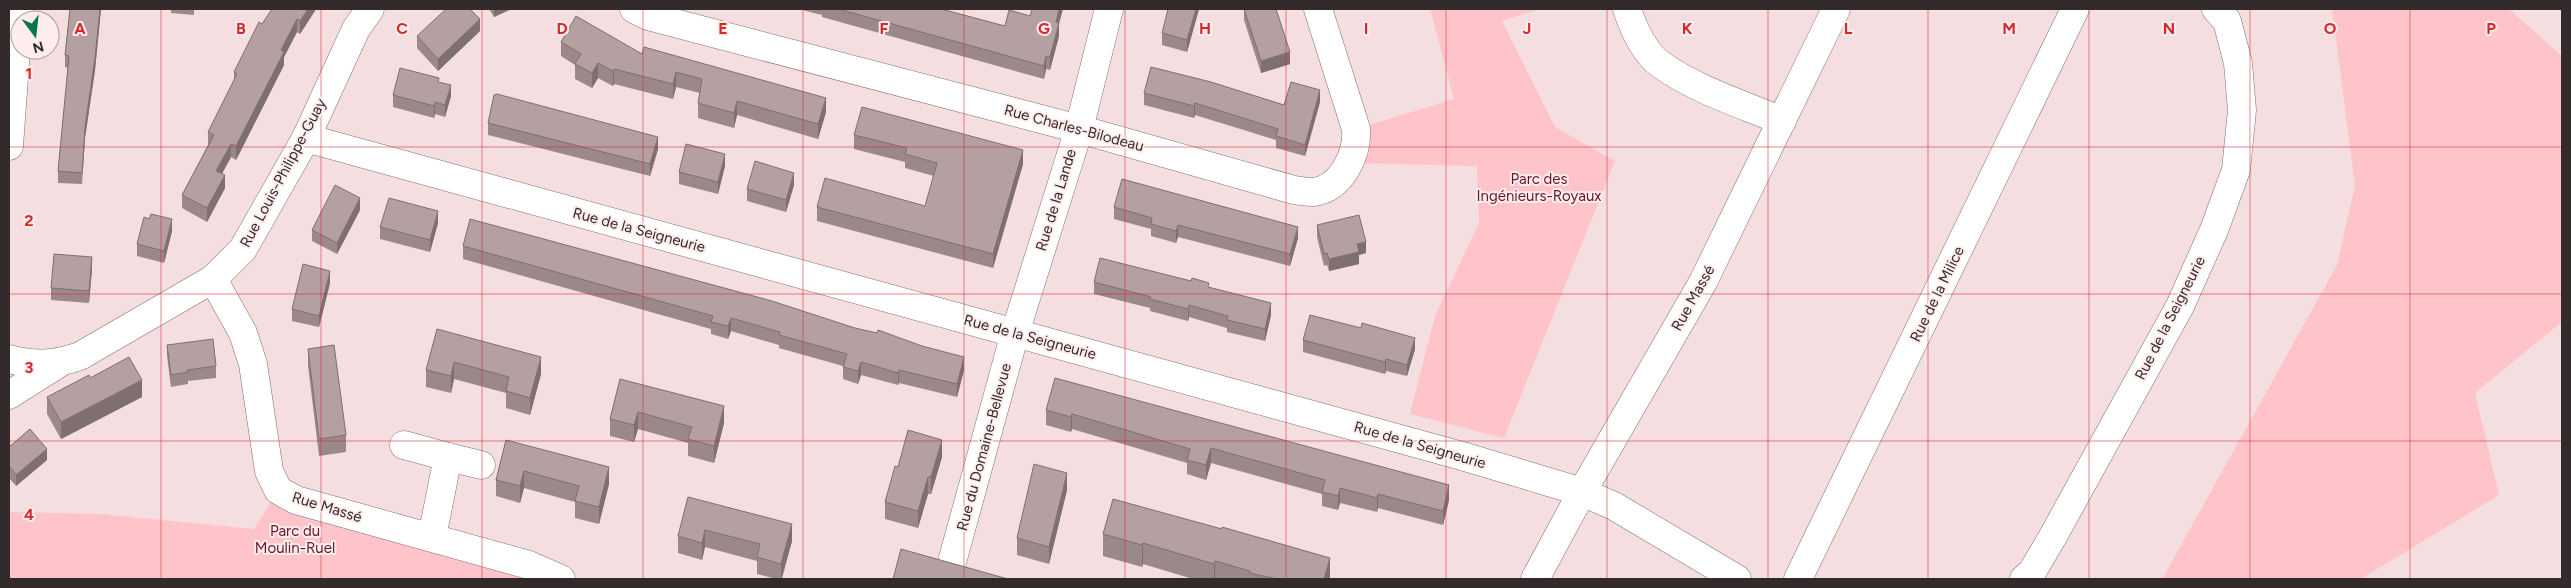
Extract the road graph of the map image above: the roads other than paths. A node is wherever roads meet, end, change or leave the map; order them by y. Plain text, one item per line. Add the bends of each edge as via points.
1 (19, 9) edge
2 (370, 9) edge
3 (634, 9) edge
4 (1110, 9) edge
5 (1318, 9) edge
6 (1627, 9) edge
7 (1836, 9) edge
8 (2075, 9) edge
9 (2216, 9) edge
10 (1782, 121) junction
11 (1079, 129) junction
12 (306, 138) junction
13 (9, 146) edge
14 (213, 279) junction
15 (1015, 333) junction
16 (9, 359) edge
17 (58, 364) junction
18 (9, 395) edge
19 (404, 445) dead end
20 (448, 457) junction
21 (481, 465) dead end
22 (1582, 492) junction
23 (432, 537) junction
24 (952, 562) edge
25 (561, 579) edge
26 (1535, 579) edge
27 (1737, 579) edge
28 (1798, 579) edge
29 (2024, 579) edge

1 - 13 street
2 - 12 street, Rue Louis-Philippe-Guay via 356,29
3 - 11 street, Rue Charles-Bilodeau via 648,16
4 - 11 street, Rue de la Lande
5 - 11 street, Rue Charles-Bilodeau via 1356,134 1350,163 1331,184 1315,192 1294,190
6 - 10 street via 1631,22 1659,63 1702,88
7 - 10 street, Rue Massé
8 - 28 street, Rue de la Milice
9 - 29 street, Rue de la Seigneurie via 2227,21 2238,63 2242,110 2236,170 2214,230 2180,306 2052,538 2032,572
10 - 22 street, Rue Massé via 1703,282
11 - 15 street, Rue de la Lande
12 - 14 street, Rue Louis-Philippe-Guay via 243,249
12 - 15 street, Rue de la Seigneurie
14 - 17 street, Rue Louis-Philippe-Guay via 80,356
14 - 23 street, Rue Massé via 243,333 254,364 269,471 278,490 296,500
15 - 22 street, Rue de la Seigneurie
15 - 24 street, Rue du Domaine-Bellevue
16 - 17 street, Rue Louis-Philippe-Guay via 39,365
17 - 18 street, Rue Louis-Philippe-Guay
19 - 20 street
20 - 21 street
20 - 23 street
22 - 26 street, Rue Massé
22 - 27 street, Rue de la Seigneurie via 1614,506
23 - 25 street, Rue Massé via 529,565

